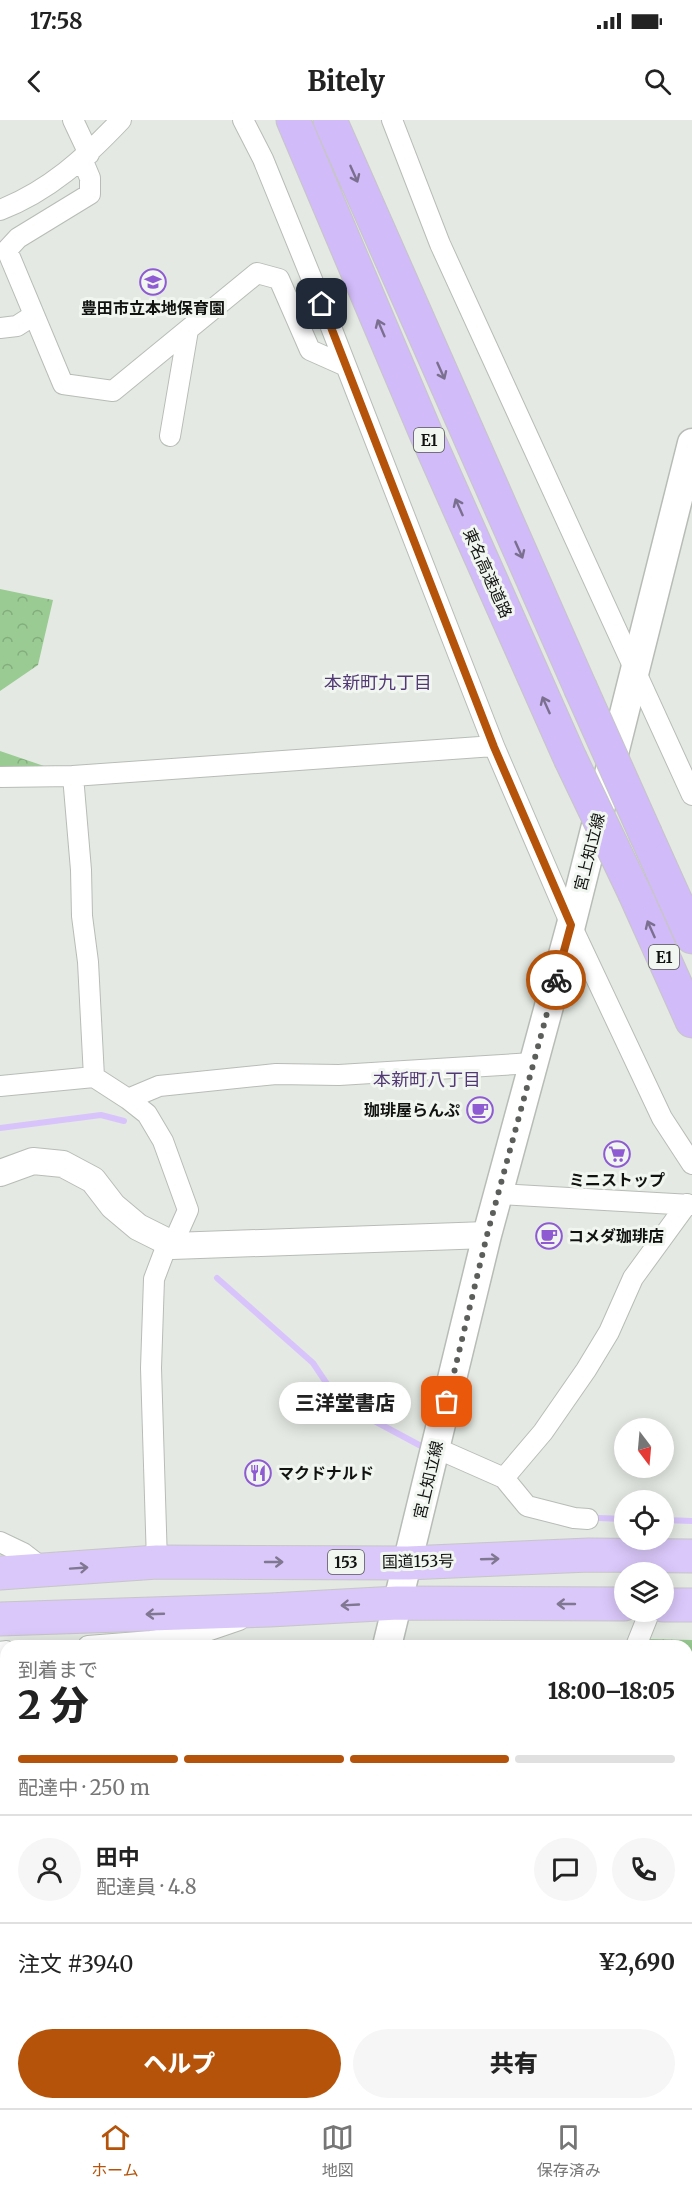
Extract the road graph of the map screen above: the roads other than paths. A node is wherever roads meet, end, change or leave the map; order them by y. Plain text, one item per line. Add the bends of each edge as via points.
1 (73, 120) edge
2 (121, 120) edge
3 (243, 120) edge
4 (292, 120) edge
5 (330, 120) edge
6 (392, 120) edge
7 (85, 157) junction
8 (0, 210) edge
9 (34, 315) junction
10 (0, 327) edge
11 (188, 330) junction
12 (346, 366) junction
13 (170, 436) dead end
14 (692, 442) edge
15 (634, 672) junction
16 (494, 747) junction
17 (73, 776) junction
18 (0, 777) edge
19 (692, 795) edge
20 (571, 925) junction
21 (692, 937) edge
22 (692, 1021) edge
23 (533, 1063) junction
24 (94, 1077) junction
25 (0, 1086) edge
26 (128, 1099) junction
27 (692, 1164) edge
28 (0, 1173) edge
29 (498, 1194) junction
30 (689, 1204) edge
31 (487, 1235) junction
32 (170, 1244) junction
33 (436, 1448) junction
34 (504, 1478) junction
35 (588, 1519) dead end
36 (0, 1542) edge
37 (692, 1556) edge
38 (157, 1562) junction
39 (408, 1563) junction
40 (45, 1570) junction
41 (0, 1573) edge
42 (397, 1603) junction
43 (614, 1604) edge
44 (674, 1605) edge
45 (692, 1605) edge
46 (270, 1610) junction
47 (0, 1619) edge
48 (646, 1622) edge
49 (167, 1640) edge
50 (388, 1640) edge
51 (638, 1640) edge

1 - 7 street
2 - 7 street
3 - 12 street via 263,159
22 -> 4 highway, 東名高速道路 / E1, bridge via 570,759
5 -> 21 highway, E1, bridge
6 - 15 street via 440,244
7 - 8 street via 54,182
7 - 9 street via 90,194 18,238 7,250
9 - 10 street via 17,326
9 - 11 street via 63,384 113,391
11 - 12 street via 257,273 279,279 310,350
11 - 13 street
12 - 16 street
14 - 15 main road, 宮上知立線
15 - 19 street
15 - 20 main road, 宮上知立線
16 - 17 street
16 - 20 street
17 - 18 street
17 - 24 street
20 - 23 main road, 宮上知立線
20 - 27 street via 662,1118
23 - 26 street via 339,1075 276,1074 159,1086
23 - 29 main road, 宮上知立線
24 - 25 street
24 - 26 street
26 - 32 street via 147,1114 163,1141 188,1210
28 - 32 street via 33,1161 63,1164 93,1180 112,1206 138,1227
29 - 30 street
29 - 31 main road, 宮上知立線
30 - 34 street via 633,1278 609,1332 586,1370 543,1432
31 - 32 street
31 - 33 main road, 宮上知立線
32 - 38 street via 154,1279 151,1368
33 - 34 street
33 - 39 main road, 宮上知立線
34 - 35 street via 527,1506
36 - 40 street
39 -> 37 highway, 国道153号 / 153 via 589,1555
38 -> 39 highway, 国道153号 / 153
40 -> 38 highway, 国道153号 / 153
39 - 42 main road, 宮上知立線
40 - 41 highway, 国道153号 / 153
43 -> 42 highway
42 -> 46 highway
42 - 50 main road, 宮上知立線
44 - 45 highway
46 -> 47 highway
46 - 49 street
48 - 51 street

